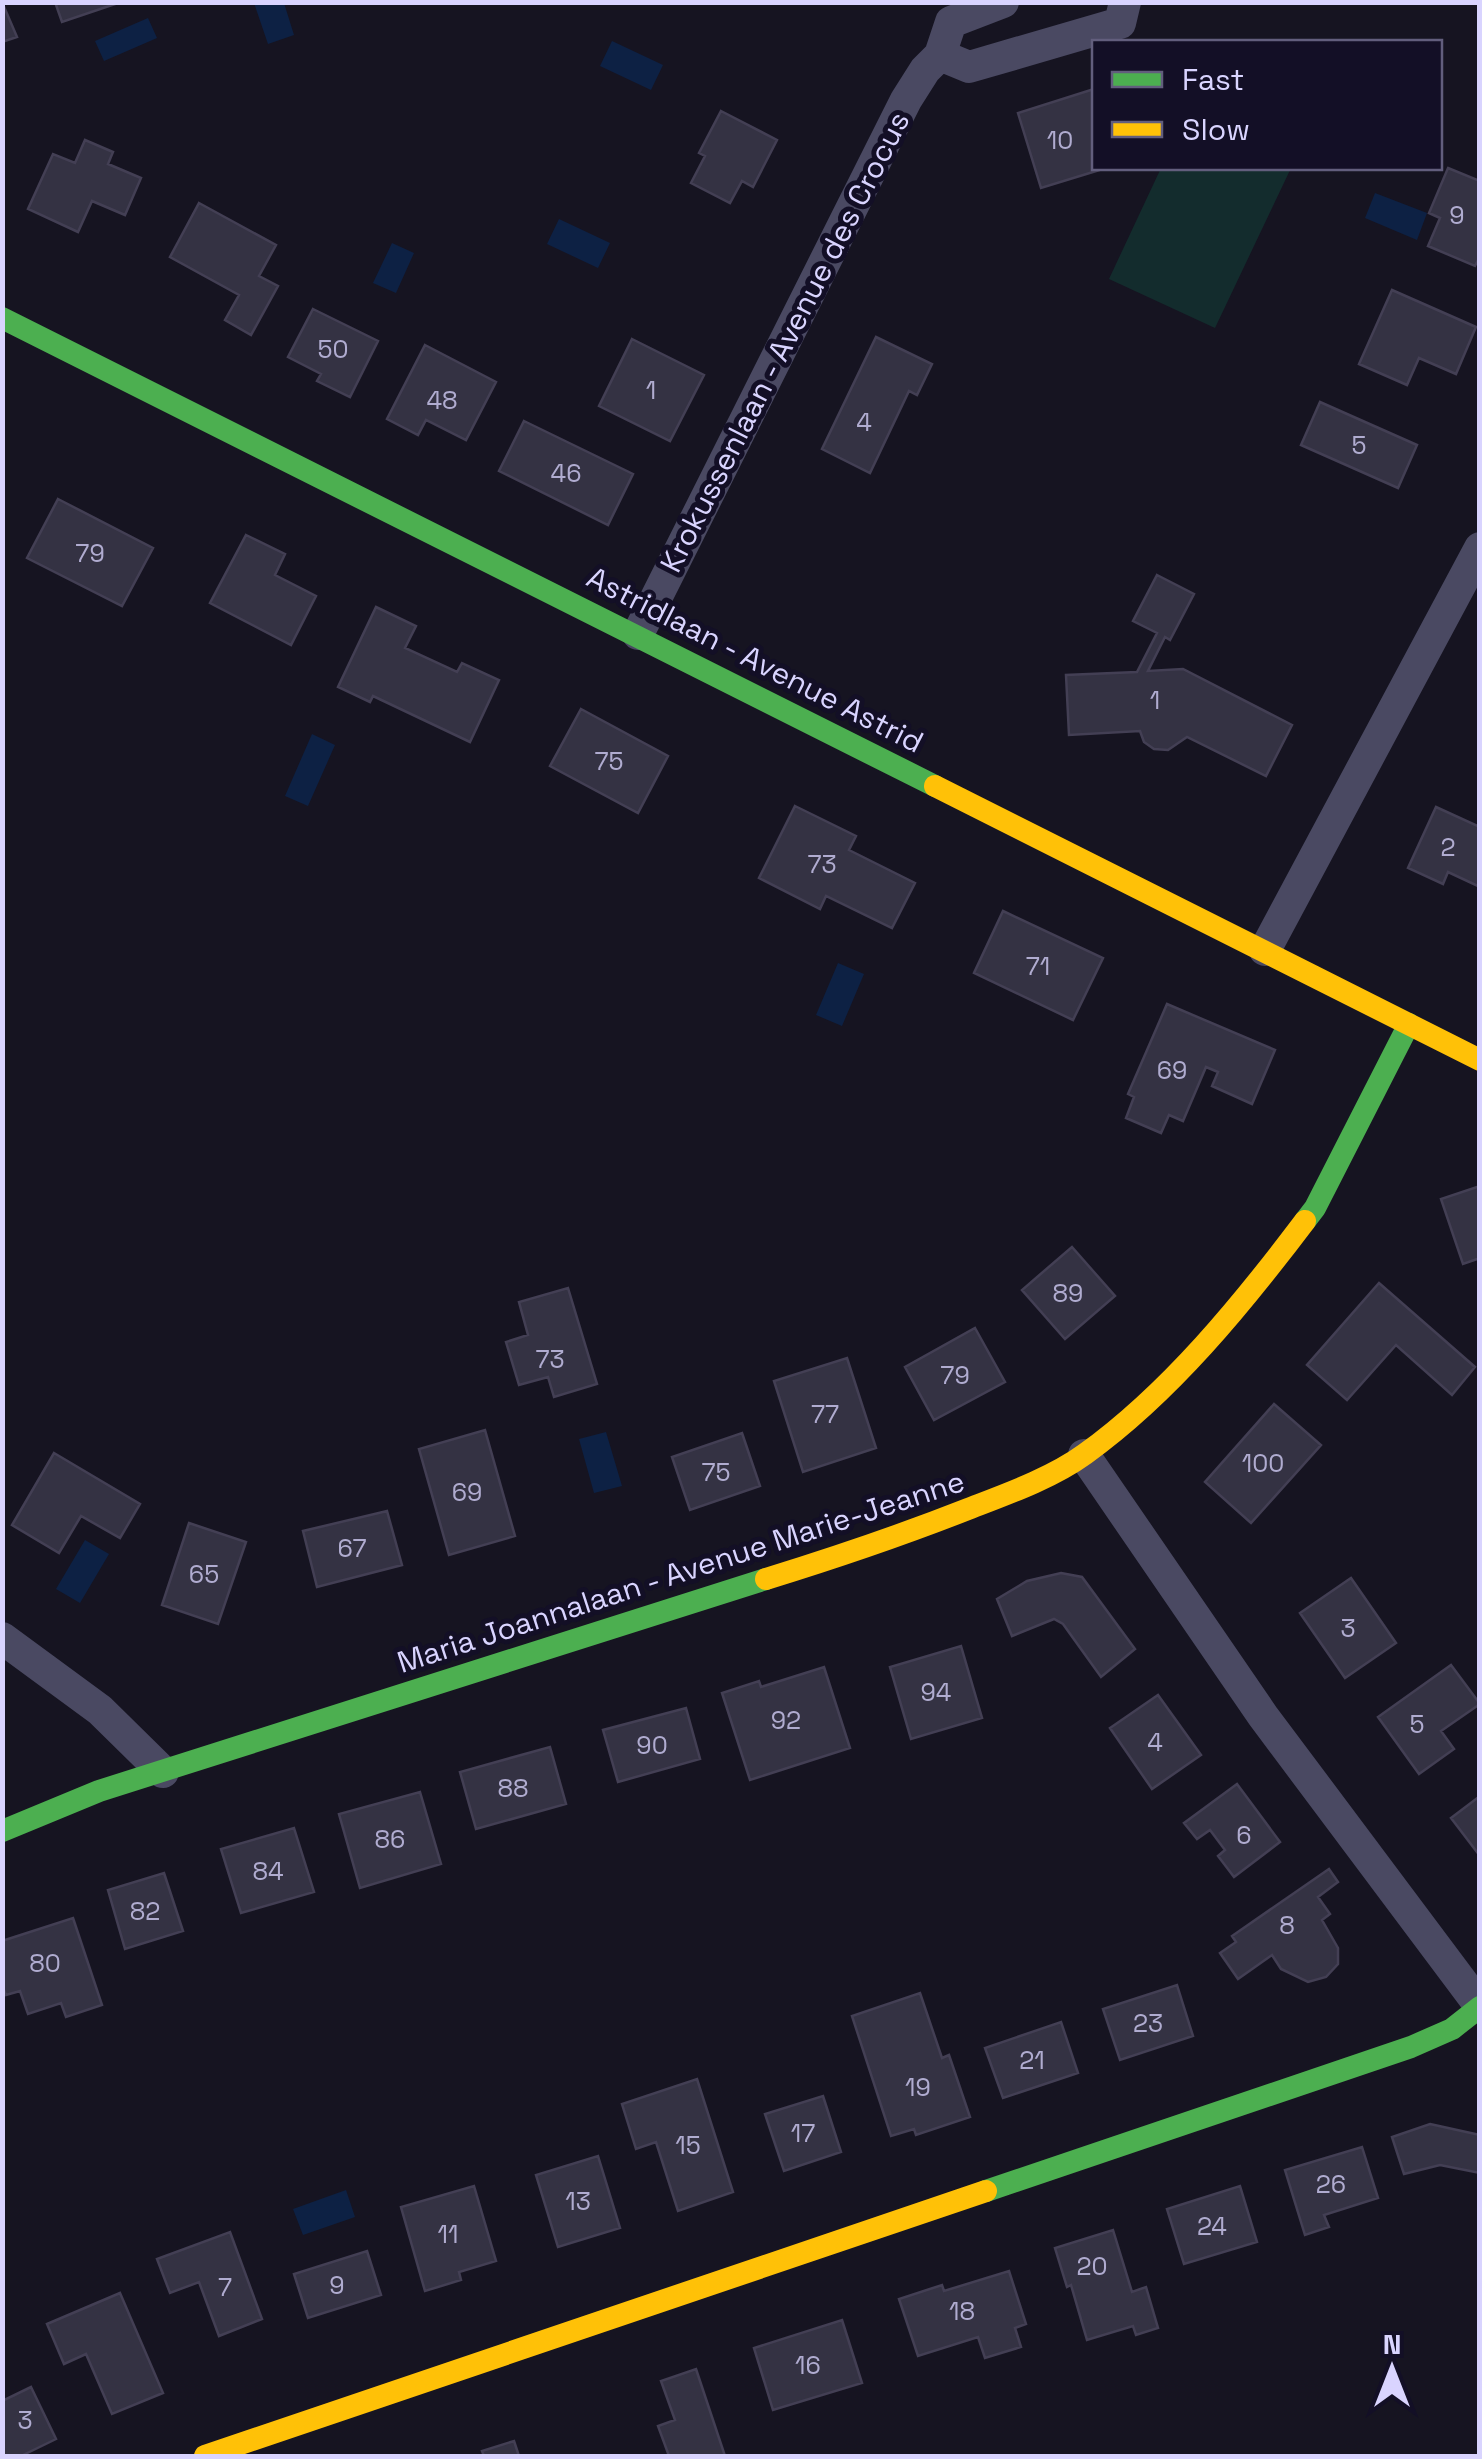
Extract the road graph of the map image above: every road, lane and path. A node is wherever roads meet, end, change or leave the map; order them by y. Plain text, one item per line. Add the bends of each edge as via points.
1 (1003, 2) edge
2 (1125, 2) edge
3 (940, 55) junction
4 (2, 318) edge
5 (1480, 548) edge
6 (638, 634) junction
7 (1265, 950) junction
8 (1409, 1024) junction
9 (1480, 1060) edge
10 (1084, 1456) junction
11 (2, 1638) edge
12 (163, 1772) junction
13 (2, 1830) edge
14 (1480, 2007) edge
15 (206, 2456) edge

1 - 3 street, Krokussenlaan - Avenue des Crocus via 951,22
2 - 3 street via 1120,23 968,67
3 - 6 street, Krokussenlaan - Avenue des Crocus via 906,100
4 - 6 street, Astridlaan - Avenue Astrid
5 - 7 street
6 - 7 street, Astridlaan - Avenue Astrid
7 - 8 street, Astridlaan - Avenue Astrid
8 - 9 street, Astridlaan - Avenue Astrid
8 - 10 street, Maria Joannalaan - Avenue Marie-Jeanne via 1314,1208 1236,1312
10 - 12 street, Maria Joannalaan - Avenue Marie-Jeanne via 881,1543
10 - 14 street via 1262,1716
11 - 12 street via 100,1710
12 - 13 street, Maria Joannalaan - Avenue Marie-Jeanne
14 - 15 street via 1412,2047

